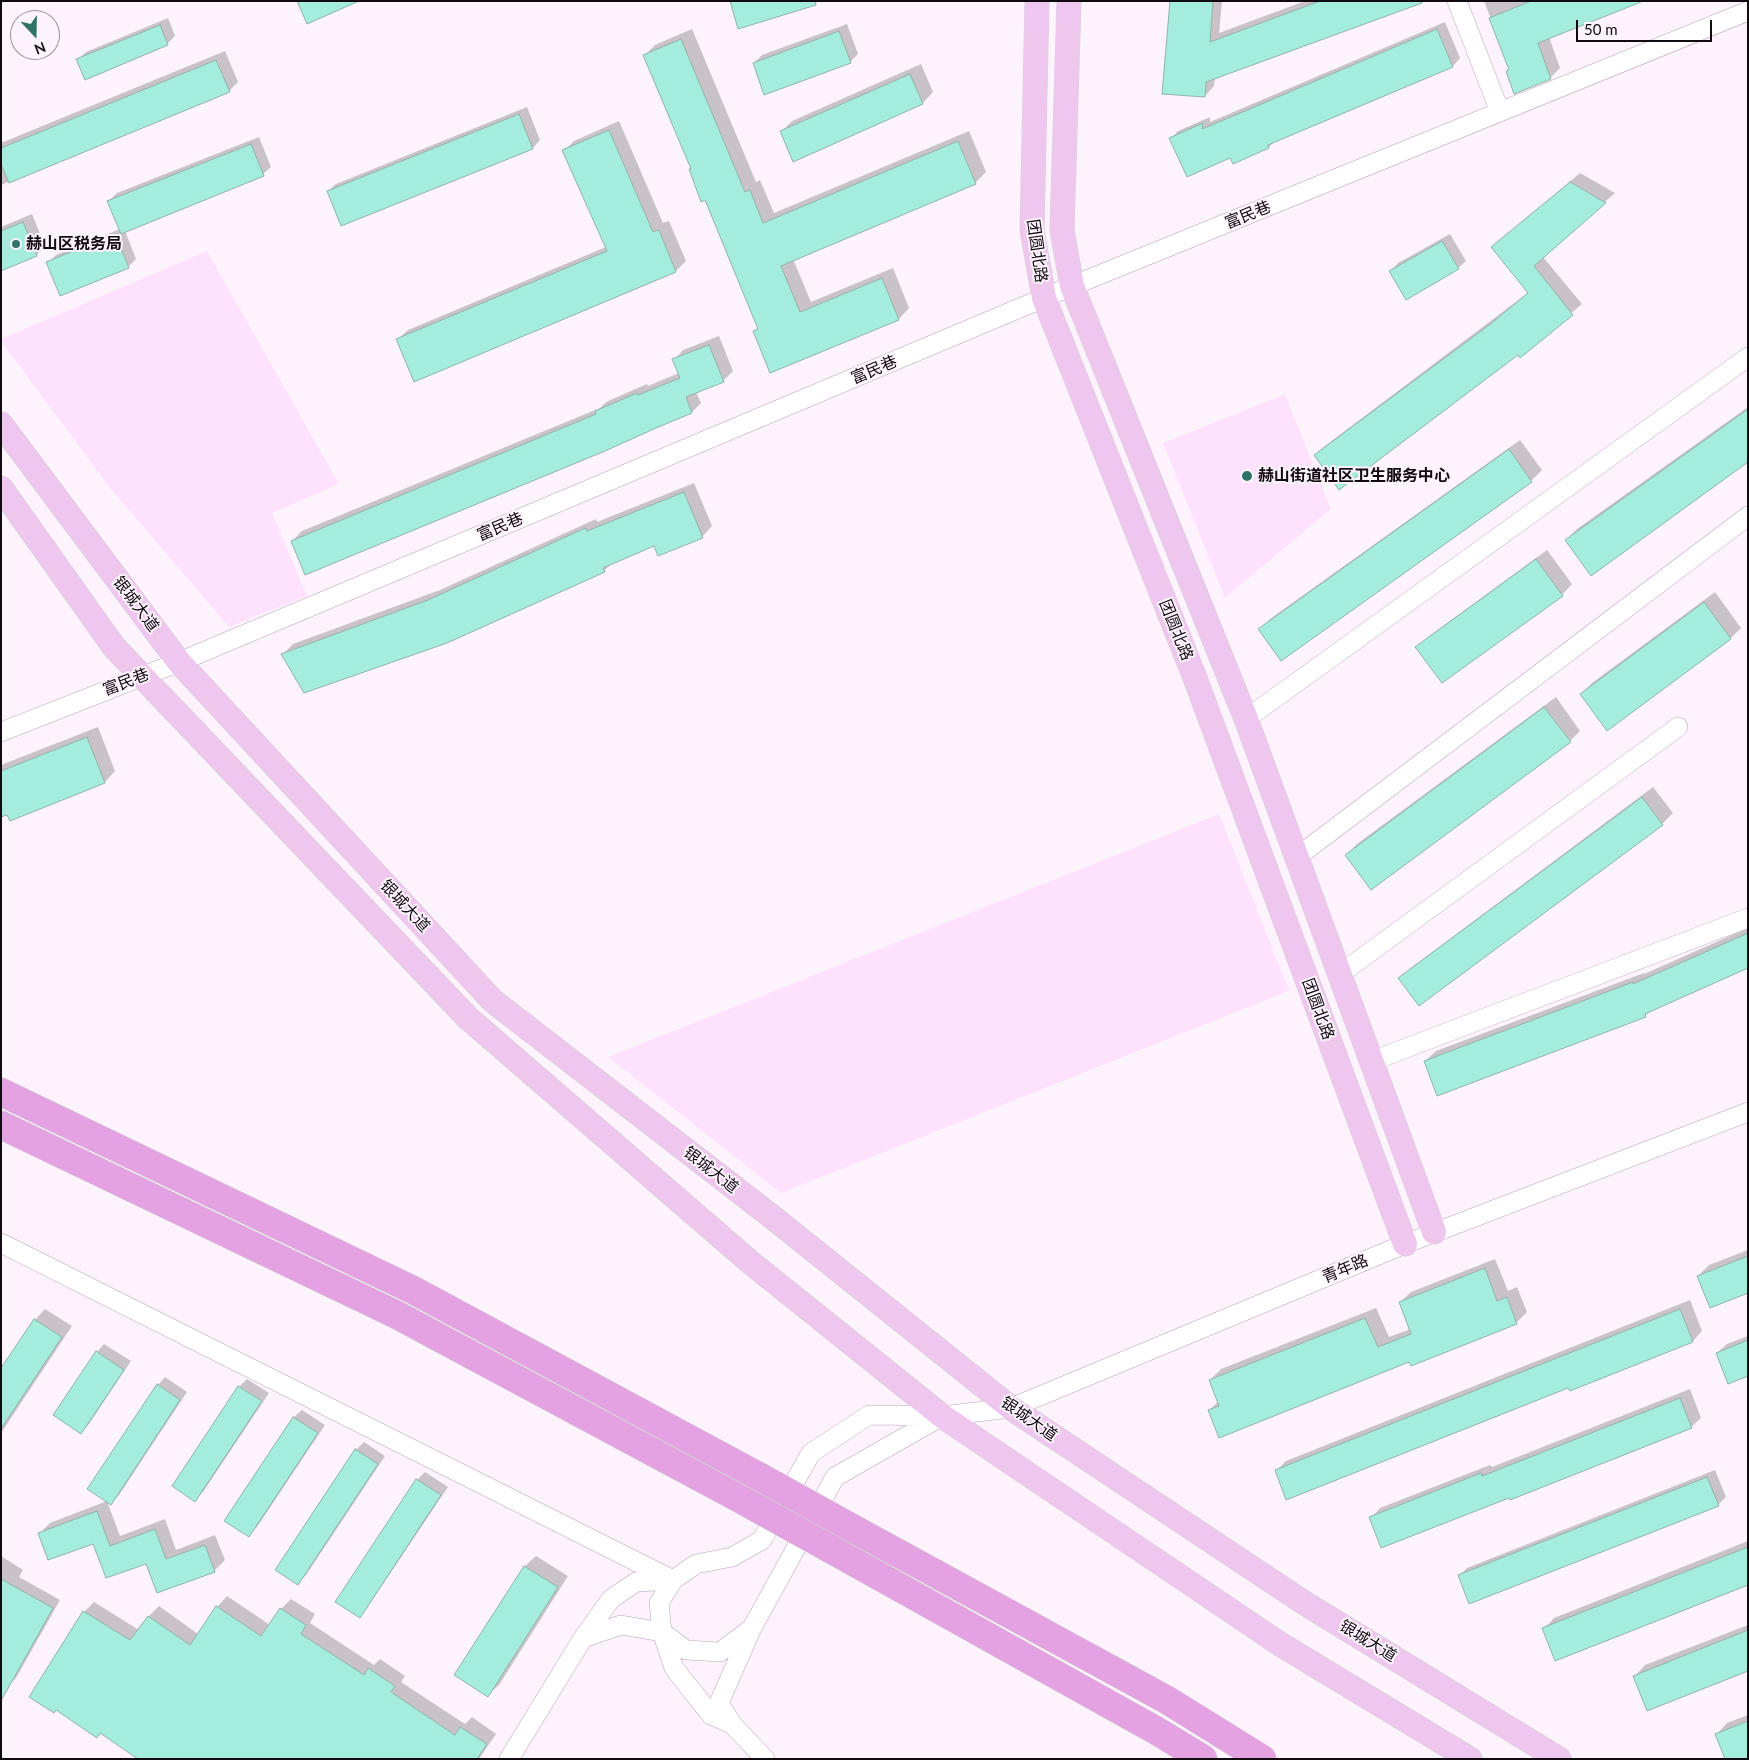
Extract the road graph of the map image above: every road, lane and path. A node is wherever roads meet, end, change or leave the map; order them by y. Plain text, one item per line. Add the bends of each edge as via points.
1 (1037, 1) edge
2 (1069, 1) edge
3 (1457, 1) edge
4 (1748, 11) edge
5 (1500, 112) junction
6 (1072, 286) junction
7 (1044, 298) junction
8 (1748, 357) edge
9 (1, 424) edge
10 (1, 488) edge
11 (1748, 516) edge
12 (179, 662) junction
13 (141, 676) junction
14 (1246, 720) junction
15 (1678, 727) dead end
16 (1, 732) edge
17 (1297, 857) junction
18 (1748, 918) edge
19 (1340, 974) junction
20 (1372, 1061) junction
21 (1, 1092) edge
22 (1748, 1112) edge
23 (1, 1125) edge
24 (1434, 1232) junction
25 (1, 1243) edge
26 (1405, 1244) junction
27 (1011, 1408) junction
28 (942, 1416) junction
29 (673, 1580) junction
30 (752, 1628) junction
31 (662, 1632) junction
32 (583, 1638) junction
33 (732, 1724) junction
34 (509, 1759) edge
35 (766, 1759) edge
36 (1203, 1759) edge
37 (1262, 1759) edge
38 (1470, 1759) edge
39 (1559, 1759) edge

1 - 7 main road, 团圆北路 via 1032,230
2 - 6 main road, 团圆北路 via 1062,230
3 - 5 street
4 - 5 street, 富民巷
5 - 6 street, 富民巷
6 - 7 street, 富民巷
6 - 14 main road, 团圆北路
7 - 12 street, 富民巷
7 - 26 main road, 团圆北路 via 1195,678
8 - 14 street
9 - 12 main road, 银城大道
10 - 13 main road, 银城大道 via 114,647
11 - 17 street
12 - 13 street, 富民巷
12 - 27 main road, 银城大道 via 493,1001 771,1216
13 - 16 street, 富民巷
13 - 28 main road, 银城大道 via 468,1018 750,1262
14 - 17 main road, 团圆北路
15 - 19 street
17 - 19 main road, 团圆北路
18 - 20 street
19 - 20 main road, 团圆北路
20 - 24 main road, 团圆北路
21 - 37 highway, bridge via 413,1290 1167,1700
22 - 24 street, 青年路
23 - 36 highway, bridge via 397,1315 744,1501
24 - 26 street, 青年路
25 - 29 street
26 - 27 street, 青年路
27 - 28 street, 青年路
27 - 39 main road, 银城大道 via 1306,1604
28 - 29 street, 青年路 via 869,1415 811,1454 762,1540 732,1557 696,1564
28 - 30 street via 835,1477
28 - 38 main road, 银城大道 via 1280,1644
29 - 31 street via 659,1602
29 - 32 street via 636,1582 612,1599
30 - 31 street via 720,1652 686,1650
30 - 33 street via 719,1703
31 - 32 street via 621,1625
31 - 33 street via 674,1668 711,1715
32 - 34 street
33 - 35 street

